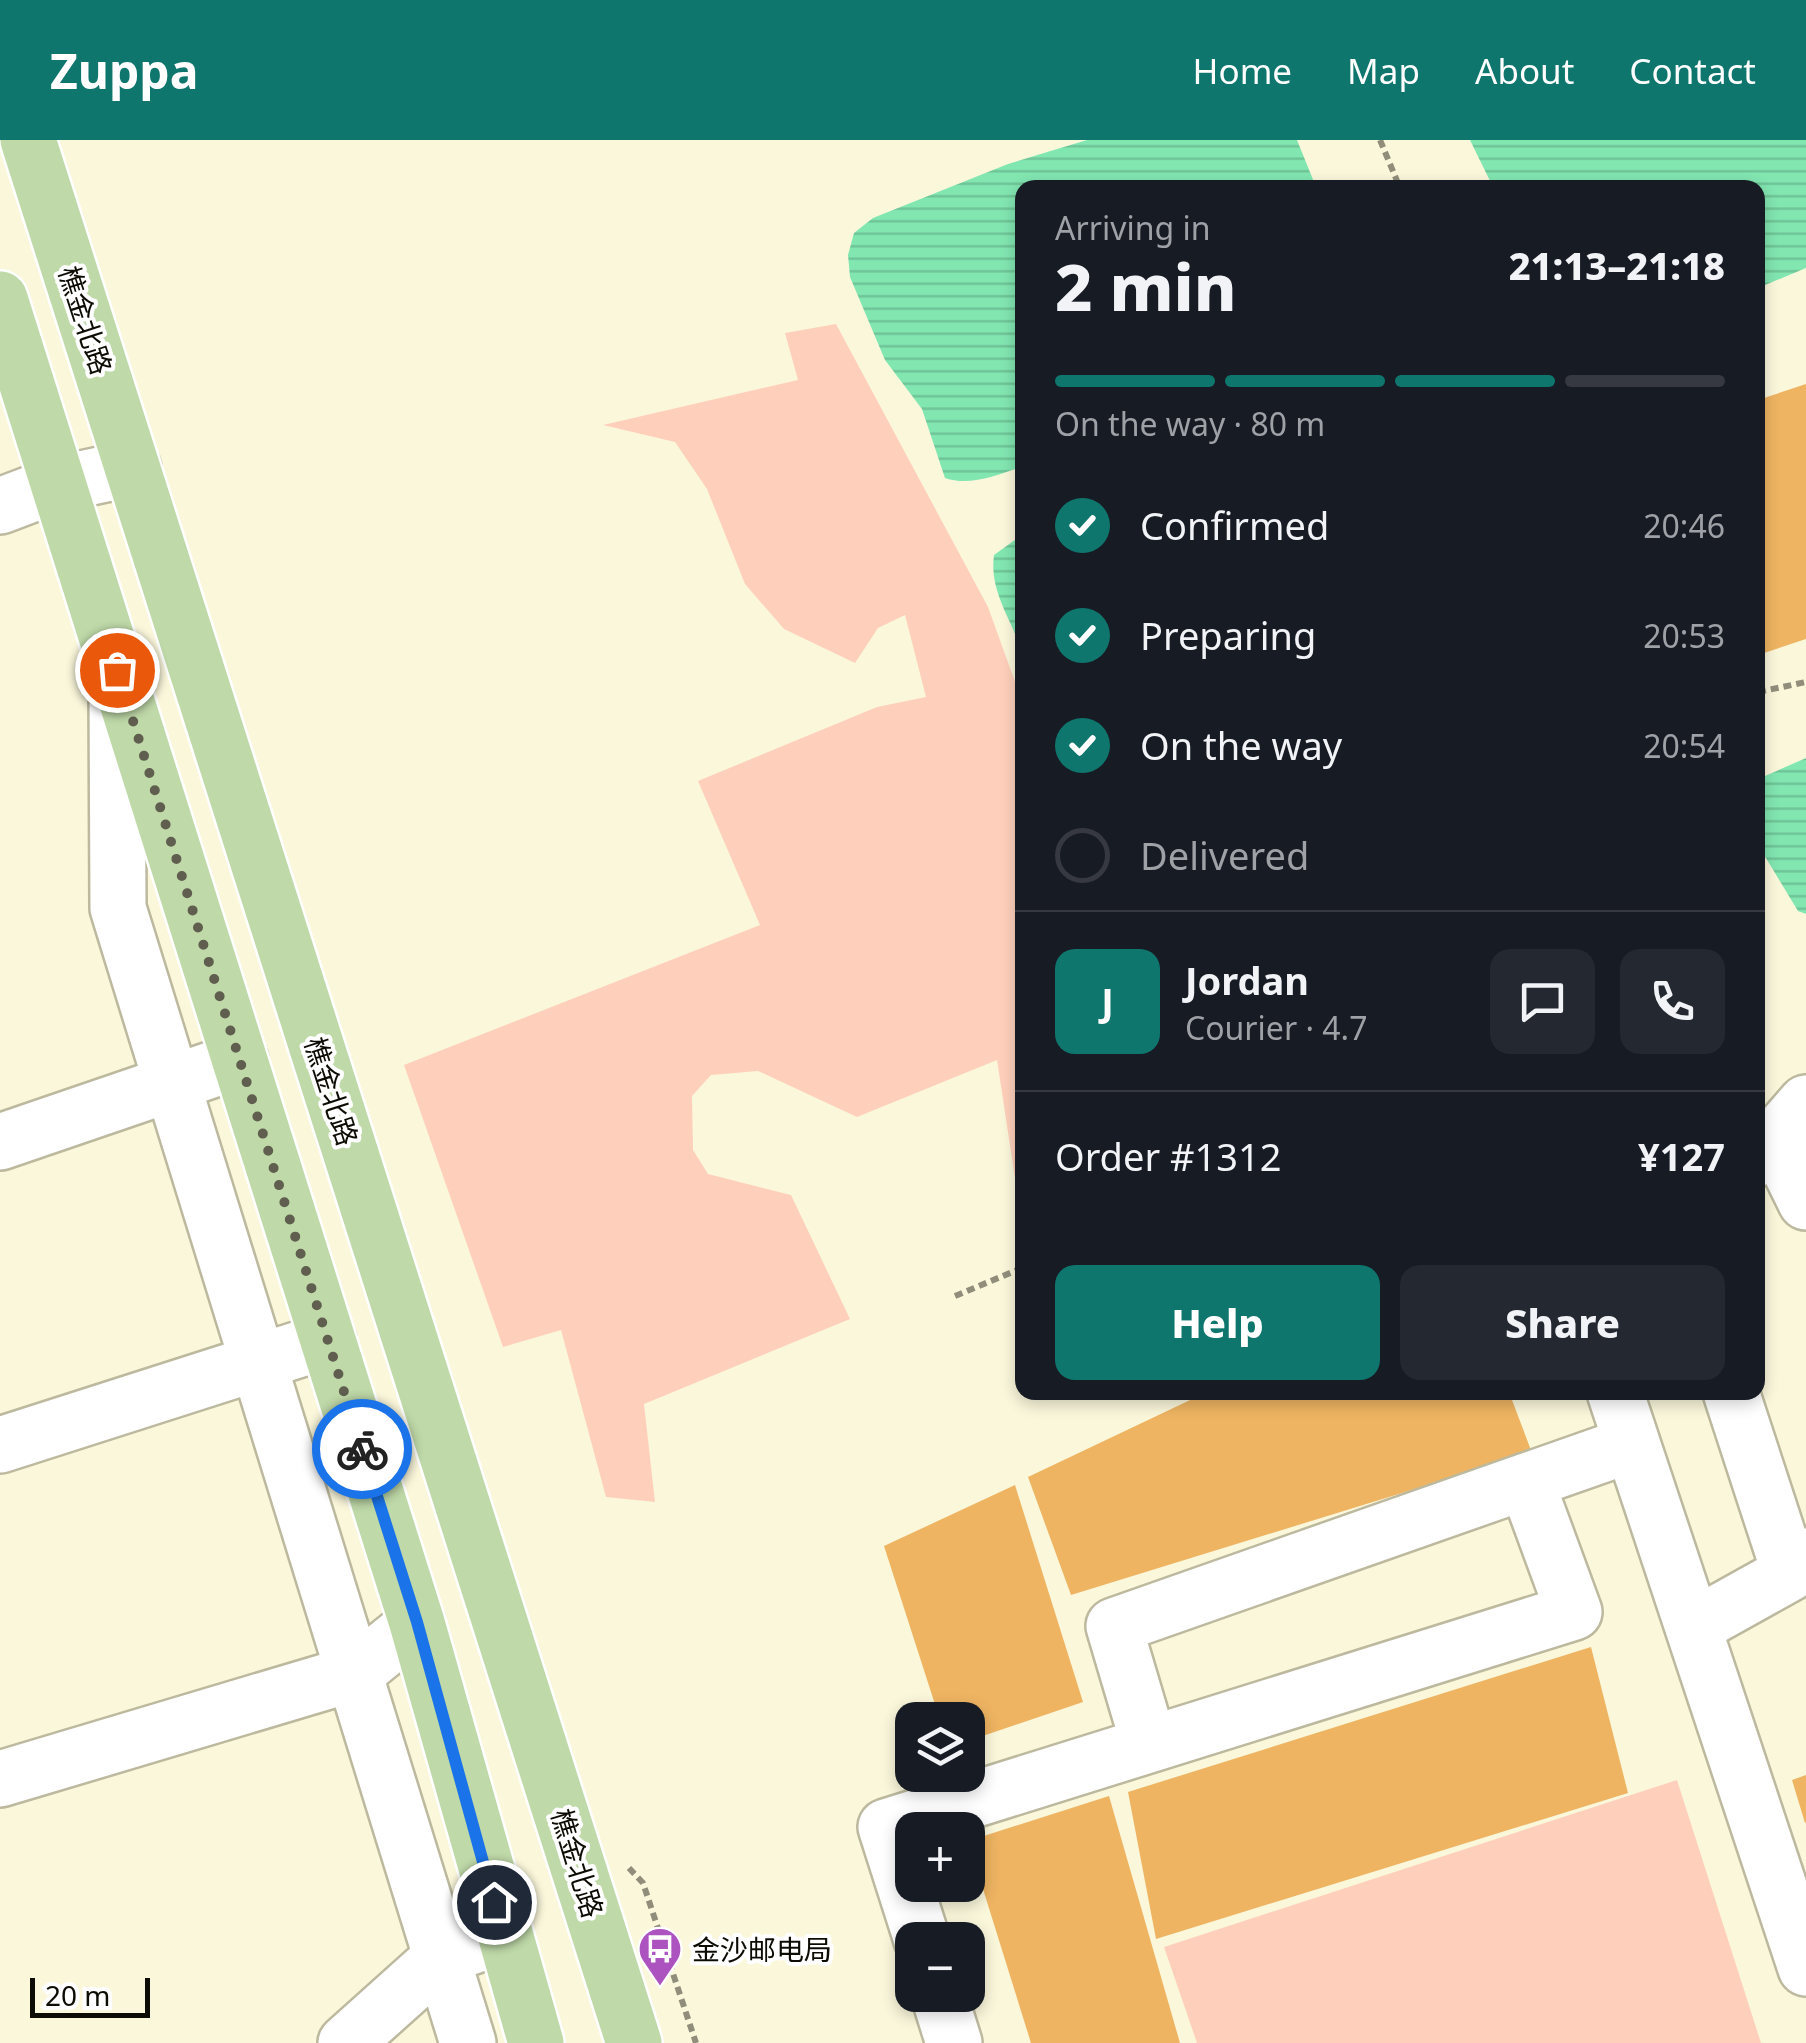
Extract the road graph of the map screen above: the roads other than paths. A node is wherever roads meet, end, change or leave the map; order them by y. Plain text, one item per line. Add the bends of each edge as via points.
1 (28, 140) edge
2 (0, 299) edge
3 (0, 446) edge
4 (133, 468) junction
5 (58, 484) junction
6 (0, 506) edge
7 (117, 670) junction
8 (240, 1060) junction
9 (172, 1084) junction
10 (1779, 1133) edge
11 (0, 1142) edge
12 (1806, 1202) edge
13 (328, 1340) junction
14 (258, 1361) junction
15 (1618, 1400) edge
16 (1734, 1400) edge
17 (1632, 1444) junction
18 (0, 1445) edge
19 (1526, 1480) junction
20 (1798, 1564) edge
21 (417, 1622) junction
22 (1692, 1627) junction
23 (355, 1673) junction
24 (1149, 1744) junction
25 (0, 1779) edge
26 (916, 1922) edge
27 (504, 1936) junction
28 (443, 1956) junction
29 (1806, 1968) edge
30 (944, 2012) edge
31 (346, 2043) edge
32 (468, 2043) edge
33 (536, 2043) edge
34 (634, 2043) edge
35 (954, 2043) edge

1 - 4 main road, 樵金北路
2 - 5 main road
3 - 5 main road
4 - 5 street
4 - 34 main road, 樵金北路
5 - 6 street
5 - 7 main road
7 - 8 main road
7 - 9 street via 118,908
8 - 9 street
8 - 13 main road
9 - 11 street
9 - 14 street
10 - 12 street
13 - 14 street
13 - 21 main road
14 - 18 street
14 - 23 street
15 - 17 street
16 - 20 street
17 - 19 street
17 - 22 street
19 - 24 street via 1114,1626
19 - 24 street via 1574,1612
20 - 22 street
21 - 23 street
21 - 27 main road
22 - 29 street
23 - 25 street
23 - 28 street
24 - 26 street via 886,1826
27 - 28 street
27 - 33 main road
28 - 31 street
28 - 32 street
30 - 35 street

